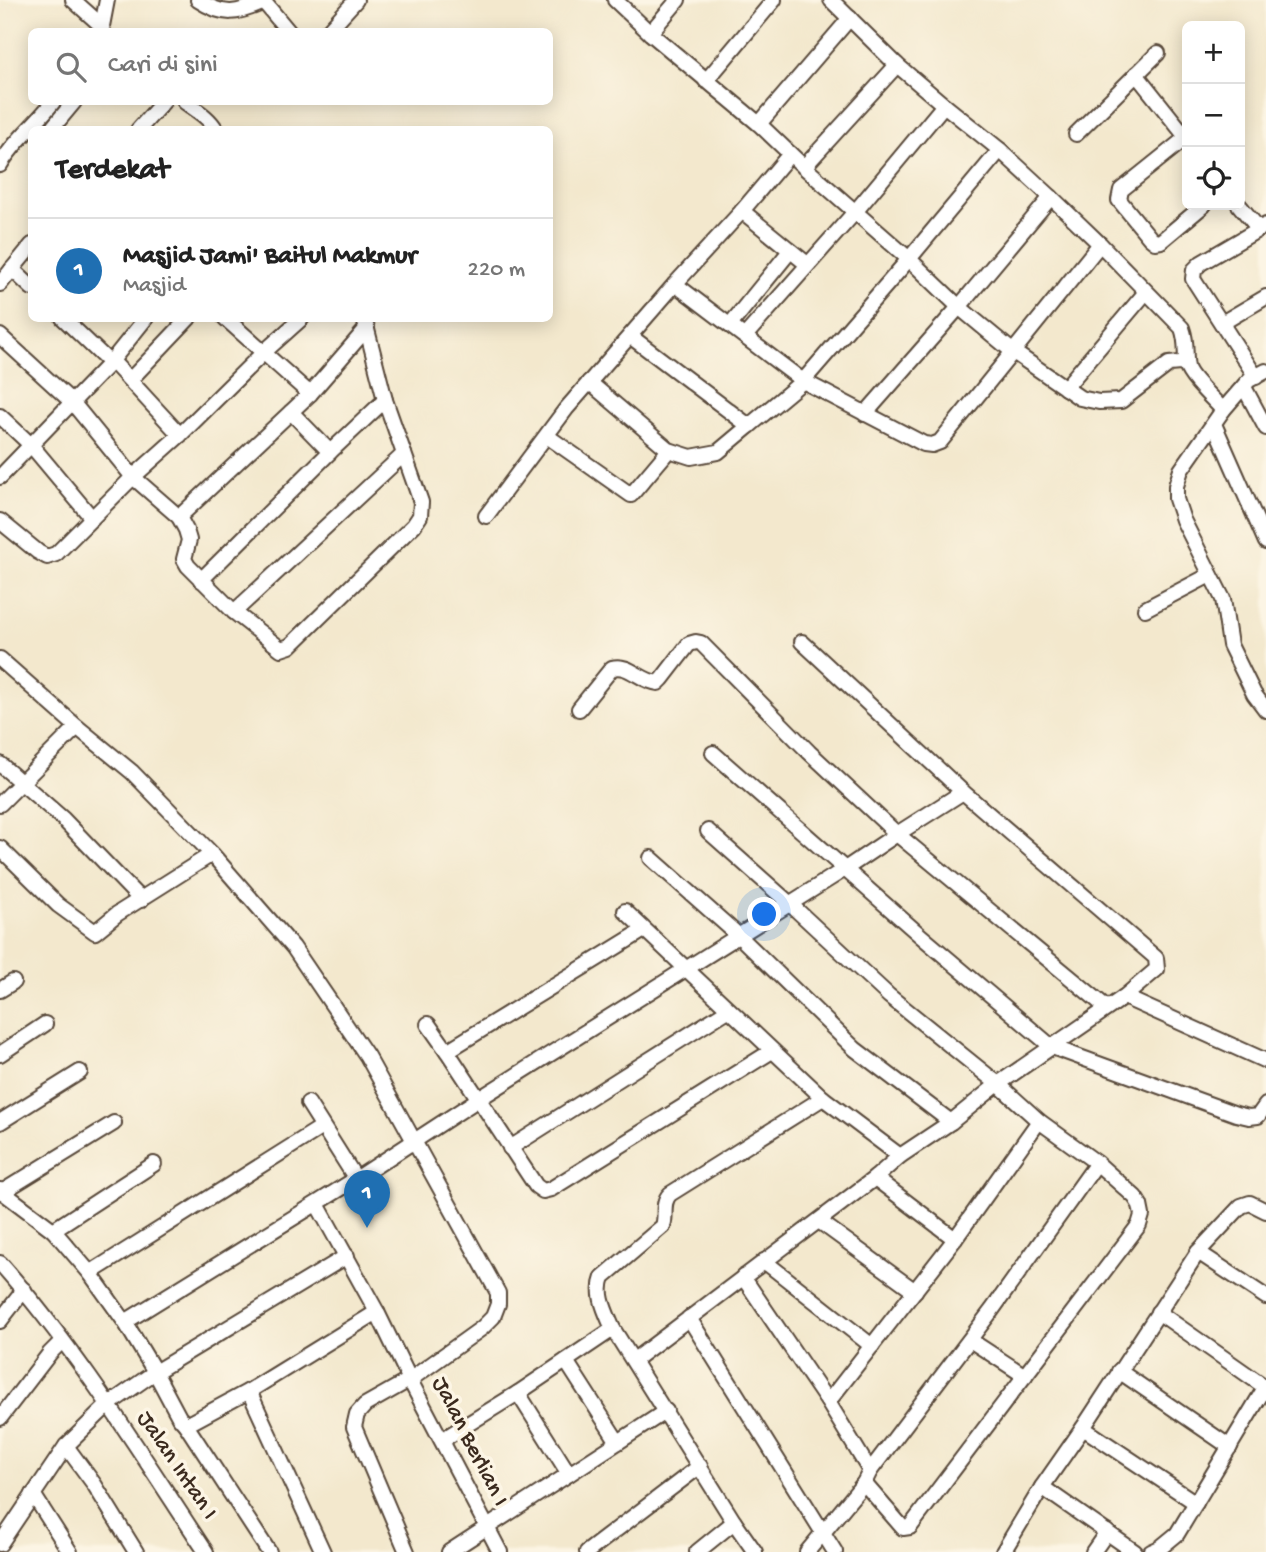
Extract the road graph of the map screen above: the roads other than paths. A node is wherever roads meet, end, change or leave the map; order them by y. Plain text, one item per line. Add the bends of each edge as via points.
1 (73, 0) edge
2 (107, 0) edge
3 (198, 0) edge
4 (356, 0) edge
5 (615, 0) edge
6 (678, 0) edge
7 (774, 0) edge
8 (831, 0) edge
9 (263, 1) edge
10 (850, 18) junction
11 (102, 28) edge
12 (103, 28) edge
13 (286, 28) edge
14 (331, 28) edge
15 (650, 33) junction
16 (1158, 53) dead end
17 (897, 65) junction
18 (1136, 74) junction
19 (706, 81) junction
20 (50, 105) edge
21 (72, 105) edge
22 (160, 105) edge
23 (189, 105) edge
24 (944, 105) junction
25 (42, 115) junction
26 (759, 124) junction
27 (31, 126) edge
28 (54, 126) edge
29 (57, 126) edge
30 (142, 126) edge
31 (215, 126) edge
32 (28, 130) edge
33 (1182, 131) edge
34 (1076, 134) dead end
35 (1182, 141) edge
36 (1000, 150) junction
37 (790, 154) junction
38 (0, 165) edge
39 (804, 167) junction
40 (1051, 197) junction
41 (1198, 210) edge
42 (1244, 210) edge
43 (742, 211) junction
44 (855, 212) junction
45 (1262, 227) edge
46 (1100, 244) junction
47 (28, 250) edge
48 (790, 251) junction
49 (909, 259) junction
50 (807, 264) junction
51 (12, 269) junction
52 (0, 284) edge
53 (28, 284) edge
54 (675, 284) junction
55 (1146, 292) junction
56 (1266, 297) edge
57 (959, 307) junction
58 (68, 322) edge
59 (143, 322) edge
60 (185, 322) edge
61 (229, 322) edge
62 (298, 322) edge
63 (366, 323) edge
64 (1222, 323) junction
65 (730, 325) junction
66 (0, 336) edge
67 (630, 336) junction
68 (745, 336) junction
69 (1012, 351) junction
70 (263, 353) junction
71 (111, 362) junction
72 (1186, 365) junction
73 (1261, 374) edge
74 (130, 380) junction
75 (803, 381) junction
76 (589, 382) junction
77 (1244, 387) junction
78 (1065, 388) junction
79 (310, 394) junction
80 (385, 400) junction
81 (72, 402) junction
82 (1221, 408) junction
83 (291, 412) junction
84 (865, 414) junction
85 (0, 416) edge
86 (1214, 424) junction
87 (749, 426) junction
88 (1266, 428) edge
89 (180, 435) junction
90 (547, 436) junction
91 (31, 444) junction
92 (669, 450) junction
93 (330, 452) junction
94 (404, 454) junction
95 (0, 477) edge
96 (133, 477) junction
97 (486, 516) dead end
98 (178, 517) junction
99 (92, 518) junction
100 (0, 521) edge
101 (1266, 541) edge
102 (1210, 575) junction
103 (201, 580) junction
104 (1145, 609) dead end
105 (234, 612) junction
106 (802, 642) dead end
107 (0, 659) edge
108 (579, 709) dead end
109 (1266, 710) edge
110 (77, 727) junction
111 (713, 753) dead end
112 (0, 764) edge
113 (22, 783) junction
114 (963, 792) junction
115 (0, 804) edge
116 (708, 831) dead end
117 (897, 834) junction
118 (0, 848) edge
119 (212, 854) junction
120 (651, 858) dead end
121 (845, 869) junction
122 (141, 900) junction
123 (789, 903) junction
124 (625, 911) dead end
125 (644, 930) junction
126 (738, 936) junction
127 (686, 968) junction
128 (13, 982) dead end
129 (0, 990) edge
130 (1124, 997) junction
131 (1107, 1008) junction
132 (728, 1010) junction
133 (45, 1024) dead end
134 (428, 1024) dead end
135 (1052, 1047) junction
136 (447, 1051) junction
137 (772, 1051) junction
138 (0, 1054) edge
139 (1266, 1060) edge
140 (80, 1072) dead end
141 (999, 1084) junction
142 (823, 1098) junction
143 (477, 1100) junction
144 (308, 1102) dead end
145 (1266, 1105) edge
146 (1039, 1121) junction
147 (0, 1122) edge
148 (951, 1122) junction
149 (114, 1123) dead end
150 (323, 1127) junction
151 (414, 1142) junction
152 (510, 1148) junction
153 (900, 1156) junction
154 (1097, 1163) junction
155 (154, 1164) dead end
156 (876, 1178) junction
157 (356, 1180) junction
158 (1, 1191) edge
159 (317, 1204) junction
160 (1266, 1211) edge
161 (819, 1221) junction
162 (52, 1230) junction
163 (956, 1239) junction
164 (1198, 1252) junction
165 (347, 1256) junction
166 (764, 1261) junction
167 (0, 1264) edge
168 (90, 1273) junction
169 (743, 1277) junction
170 (24, 1290) junction
171 (915, 1291) junction
172 (1266, 1297) edge
173 (377, 1312) junction
174 (1158, 1312) junction
175 (689, 1318) junction
176 (0, 1321) edge
177 (125, 1322) junction
178 (613, 1329) junction
179 (970, 1339) junction
180 (62, 1341) junction
181 (872, 1346) junction
182 (634, 1360) junction
183 (566, 1361) junction
184 (1119, 1371) junction
185 (155, 1373) junction
186 (1025, 1377) junction
187 (411, 1379) junction
188 (1266, 1386) edge
189 (249, 1391) junction
190 (519, 1393) junction
191 (828, 1402) junction
192 (108, 1405) junction
193 (666, 1411) junction
194 (0, 1418) edge
195 (186, 1425) junction
196 (1083, 1428) junction
197 (443, 1440) junction
198 (618, 1442) junction
199 (65, 1446) junction
200 (1230, 1447) junction
201 (700, 1466) junction
202 (569, 1474) junction
203 (867, 1477) junction
204 (1042, 1487) junction
205 (33, 1494) junction
206 (1196, 1503) junction
207 (734, 1522) junction
208 (487, 1526) junction
209 (1107, 1532) junction
210 (823, 1534) junction
211 (3, 1546) edge
212 (1007, 1551) edge
213 (70, 1552) edge
214 (136, 1552) edge
215 (206, 1552) edge
216 (269, 1552) edge
217 (323, 1552) edge
218 (407, 1552) edge
219 (449, 1552) edge
220 (500, 1552) edge
221 (587, 1552) edge
222 (697, 1552) edge
223 (755, 1552) edge
224 (807, 1552) edge
225 (835, 1552) edge
226 (1093, 1552) edge
227 (1135, 1552) edge
228 (1151, 1552) edge

1 - 11 street
2 - 12 street
3 - 9 street via 232,13
4 - 14 street
5 - 15 street
6 - 15 street
7 - 19 street
8 - 10 street
9 - 13 street
10 - 17 street
10 - 26 street
15 - 19 street
16 - 18 street
17 - 24 street
17 - 39 street
18 - 33 street
18 - 34 street
19 - 26 street
20 - 25 street
21 - 29 street
22 - 30 street
23 - 31 street
24 - 36 street
24 - 44 street
25 - 27 street
25 - 28 street
26 - 37 street
32 - 38 street
35 - 41 street via 1121,190 1119,200 1155,242
36 - 40 street
36 - 49 street
37 - 39 street
37 - 43 street
39 - 44 street
40 - 46 street
40 - 57 street
42 - 45 street
43 - 48 street
43 - 54 street
44 - 49 street
44 - 50 street
45 - 64 street via 1194,270 1194,279
46 - 55 street
46 - 69 street
47 - 51 street
48 - 50 street
48 - 65 street
49 - 57 street
49 - 75 street
50 - 68 street
51 - 52 street
51 - 53 street
54 - 65 street
54 - 67 street
55 - 72 street via 1182,328
55 - 78 street
56 - 64 street
57 - 69 street
57 - 84 street
58 - 71 street
59 - 71 street
60 - 74 street
61 - 70 street
62 - 70 street
63 - 79 street
63 - 80 street
64 - 73 street
65 - 68 street
66 - 81 street
67 - 76 street
67 - 87 street
68 - 75 street
69 - 78 street
69 - 84 street via 940,442 924,444
70 - 79 street
70 - 89 street
71 - 74 street
71 - 81 street
72 - 78 street via 1169,364 1121,401 1080,398
72 - 82 street
73 - 77 street
74 - 89 street
75 - 84 street
75 - 87 street
76 - 90 street
76 - 92 street
77 - 82 street
77 - 88 street
79 - 83 street
80 - 93 street
80 - 94 street
81 - 91 street
81 - 96 street
82 - 86 street
83 - 93 street
83 - 98 street
85 - 91 street
86 - 101 street
86 - 102 street via 1181,470 1176,486 1183,520
87 - 92 street via 718,452 691,457
89 - 96 street
90 - 92 street via 631,495
90 - 97 street
91 - 95 street
91 - 99 street
93 - 103 street
94 - 105 street
94 - 105 street via 421,502 420,516 290,646 281,649
96 - 98 street
96 - 99 street
98 - 103 street via 188,540 184,559
99 - 100 street via 56,554 47,557
102 - 104 street
102 - 109 street via 1223,599 1230,645
103 - 105 street
106 - 114 street
107 - 110 street
108 - 117 street via 612,668 625,668 658,682 689,644 701,643
110 - 113 street
110 - 119 street via 132,772
111 - 121 street
112 - 113 street
113 - 115 street
113 - 122 street
114 - 117 street
114 - 130 street via 1156,958 1157,969
116 - 123 street
117 - 121 street
117 - 131 street
118 - 122 street via 58,905 95,932
119 - 122 street
119 - 151 street via 293,947 367,1056
120 - 126 street
121 - 123 street
121 - 135 street
123 - 126 street
123 - 141 street via 889,996
124 - 125 street
125 - 127 street
125 - 136 street
126 - 127 street
126 - 148 street via 855,1049
127 - 132 street
127 - 143 street
128 - 129 street
130 - 131 street
130 - 139 street
131 - 135 street
132 - 137 street
132 - 152 street
133 - 138 street
134 - 136 street
135 - 141 street
135 - 145 street via 1236,1114 1258,1116
136 - 143 street
137 - 142 street
137 - 152 street via 551,1189 543,1191 536,1186
140 - 147 street
141 - 146 street
141 - 148 street
142 - 153 street
142 - 178 street via 670,1194 663,1226 603,1277 600,1294
143 - 151 street
143 - 152 street
144 - 150 street
146 - 154 street
146 - 163 street
148 - 153 street
149 - 158 street
150 - 157 street
150 - 168 street
151 - 157 street
151 - 187 street via 498,1293 498,1304 482,1328
153 - 156 street
154 - 179 street
154 - 186 street via 1135,1197 1142,1215 1139,1225
155 - 162 street
156 - 161 street
156 - 163 street
157 - 159 street
158 - 162 street
159 - 165 street, Jalan Berlian I
159 - 177 street
160 - 164 street via 1250,1203 1241,1206
161 - 166 street
161 - 171 street
162 - 168 street
163 - 171 street
164 - 172 street
164 - 174 street
165 - 173 street, Jalan Berlian I
165 - 185 street
166 - 169 street
166 - 181 street
167 - 170 street, Jalan Intan I
168 - 177 street
169 - 175 street
169 - 191 street
170 - 176 street
170 - 180 street, Jalan Intan I
171 - 181 street
173 - 187 street, Jalan Berlian I
173 - 189 street
174 - 184 street
174 - 188 street
175 - 182 street
175 - 210 street
177 - 185 street
178 - 182 street
178 - 183 street
179 - 186 street
179 - 203 street
180 - 192 street, Jalan Intan I
180 - 194 street
181 - 191 street
182 - 193 street
183 - 190 street
183 - 198 street
184 - 196 street
184 - 200 street
185 - 192 street
185 - 195 street
186 - 203 street via 910,1527 903,1528
187 - 197 street, Jalan Berlian I
187 - 218 street via 365,1405 354,1427
188 - 200 street
189 - 195 street
189 - 217 street
190 - 197 street
190 - 202 street
191 - 203 street
192 - 199 street
192 - 215 street, Jalan Intan I
193 - 198 street
193 - 201 street
195 - 216 street
196 - 204 street
196 - 206 street
197 - 208 street, Jalan Berlian I
198 - 202 street
199 - 205 street
199 - 214 street
200 - 206 street
201 - 207 street
201 - 221 street
202 - 208 street
203 - 210 street
204 - 209 street
204 - 212 street
205 - 211 street
205 - 213 street
206 - 228 street via 1177,1534
207 - 222 street
207 - 223 street
208 - 219 street
208 - 220 street, Jalan Berlian I
209 - 226 street
209 - 227 street
210 - 224 street
210 - 225 street

